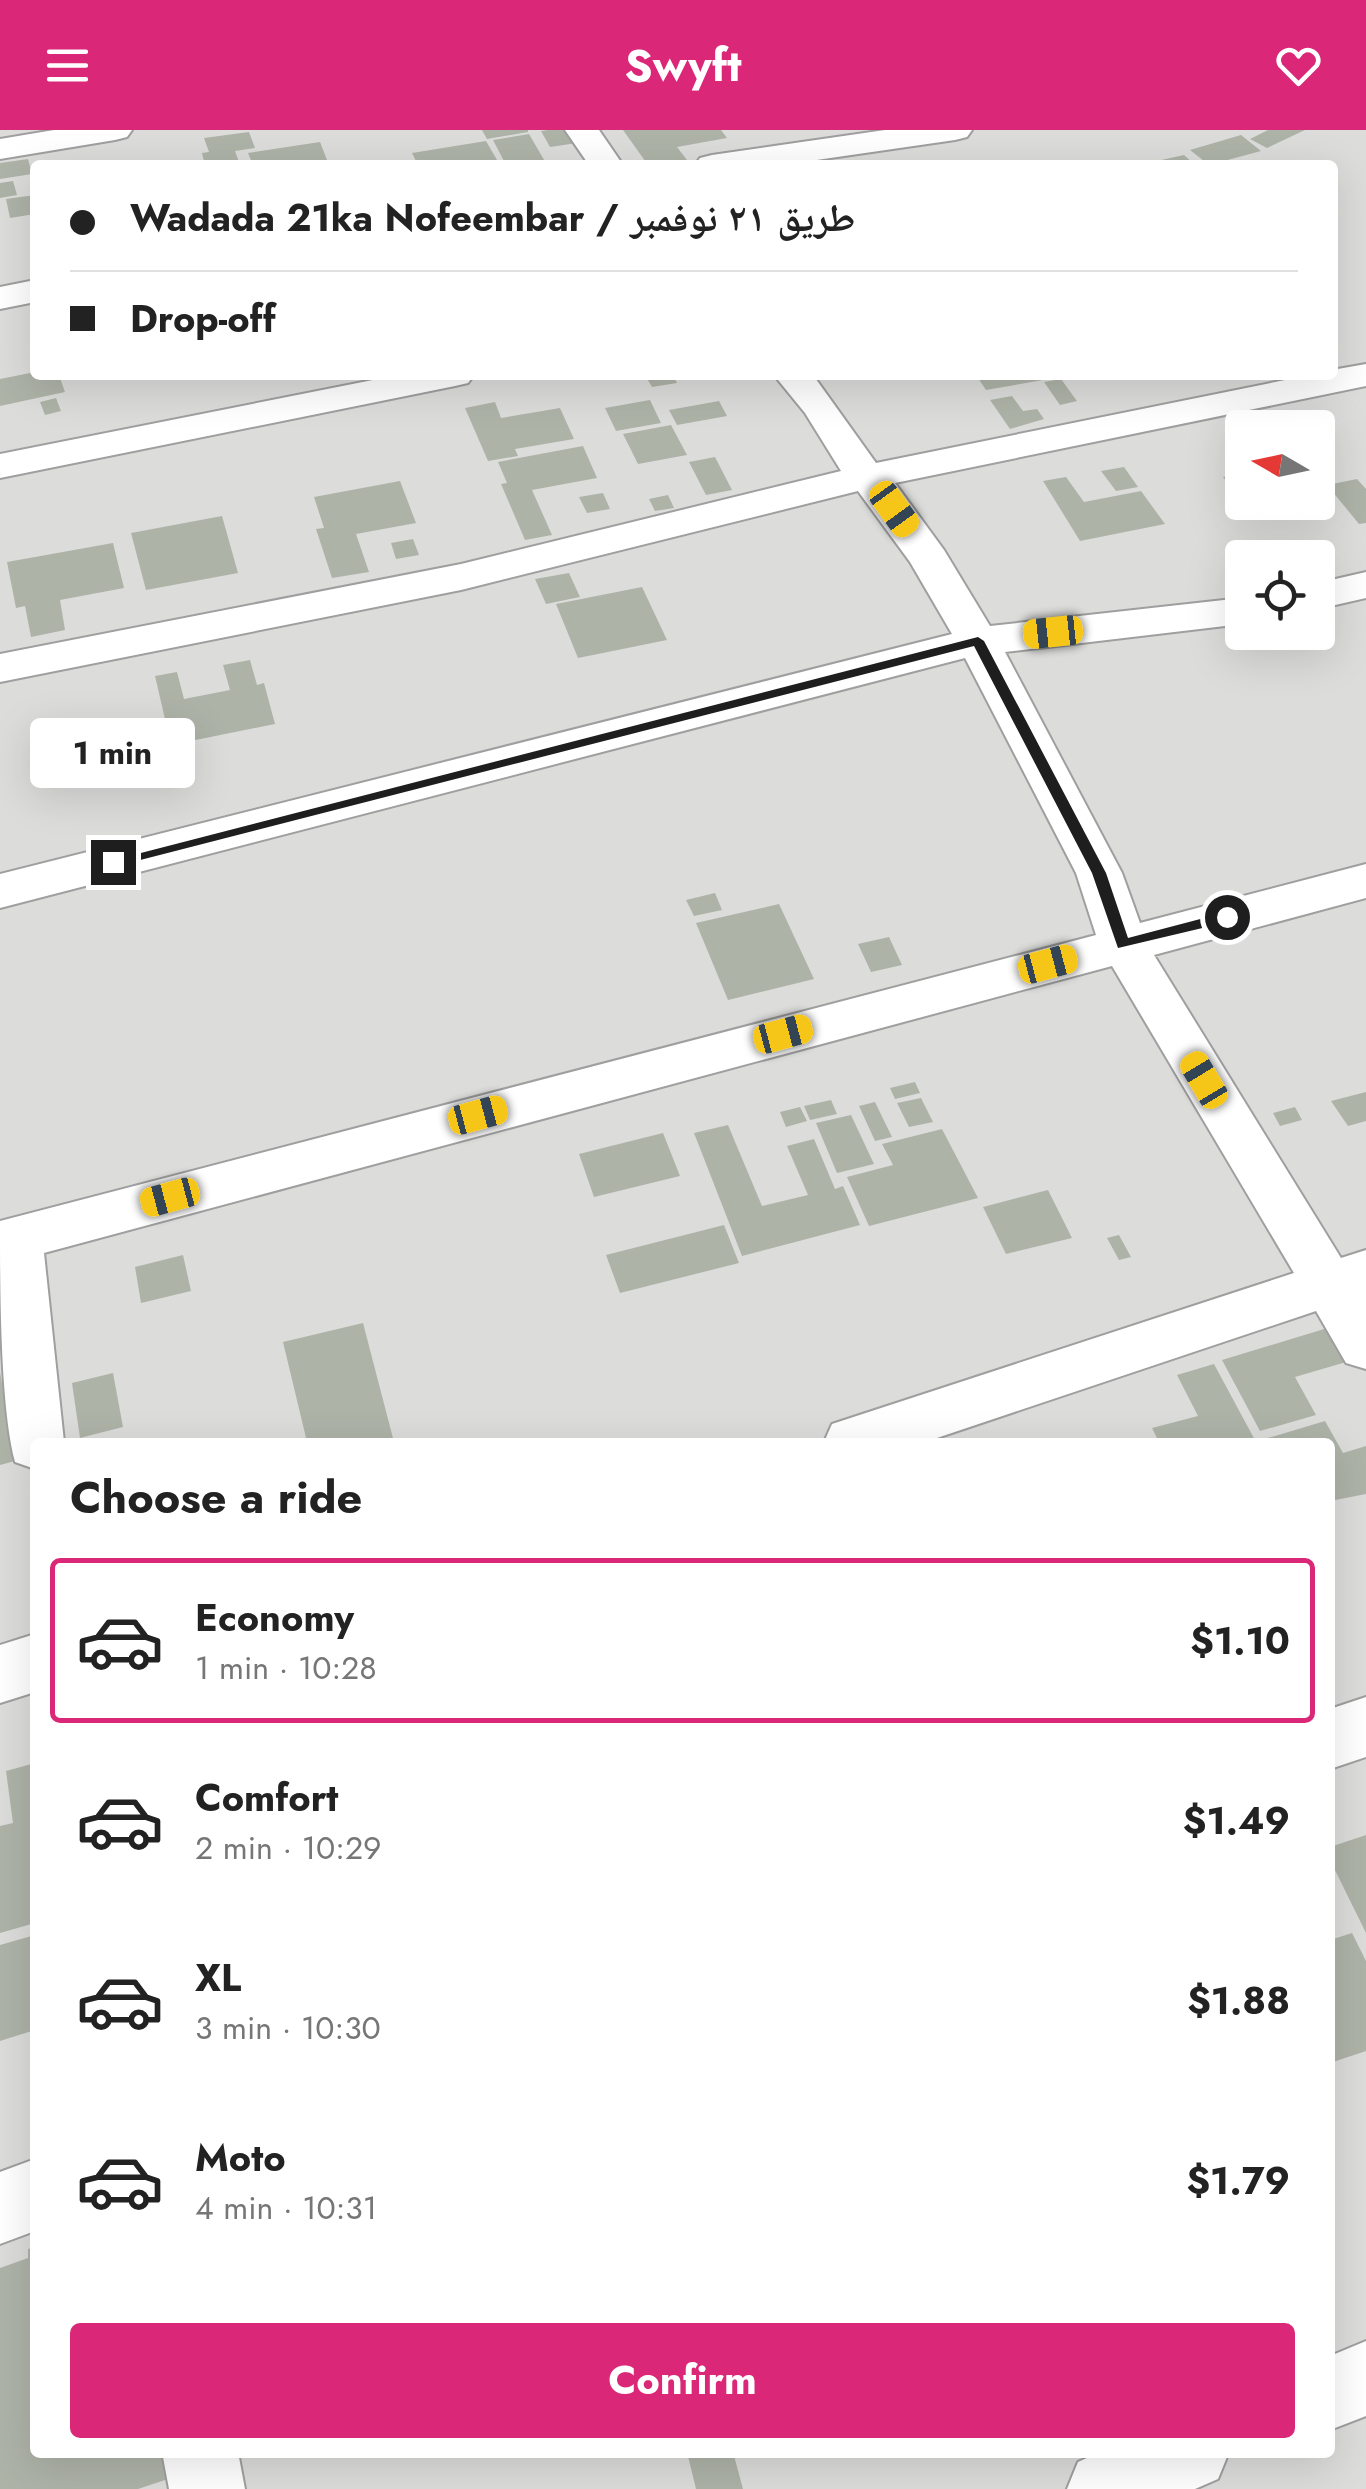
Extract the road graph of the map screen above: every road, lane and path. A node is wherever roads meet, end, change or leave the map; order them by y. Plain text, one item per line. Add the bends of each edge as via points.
1 (115, 130) edge
2 (582, 130) edge
3 (956, 130) edge
4 (0, 149) edge
5 (603, 160) edge
6 (747, 160) edge
7 (30, 292) edge
8 (0, 298) edge
9 (1366, 375) edge
10 (430, 380) edge
11 (797, 380) edge
12 (0, 466) edge
13 (865, 477) junction
14 (1366, 585) edge
15 (1335, 592) edge
16 (1225, 613) edge
17 (978, 641) junction
18 (0, 668) edge
19 (1366, 881) edge
20 (0, 891) edge
21 (1123, 944) junction
22 (8, 1240) edge
23 (1346, 1278) edge
24 (1366, 1346) edge
25 (34, 1438) edge
26 (864, 1438) edge
27 (30, 1665) edge
28 (0, 1674) edge
29 (1366, 1727) edge
30 (1335, 1737) edge
31 (30, 2197) edge
32 (0, 2208) edge
33 (1366, 2378) edge
34 (1335, 2391) edge
35 (201, 2458) edge
36 (1176, 2458) edge
37 (208, 2489) edge
38 (1105, 2489) edge

1 - 4 street
2 - 5 street
3 - 6 street
7 - 8 street
9 - 13 street
10 - 12 street
11 - 13 street
13 - 17 street via 929,559
13 - 18 street via 462,576
14 - 15 street
16 - 17 street
17 - 20 street
17 - 21 street via 1099,873
19 - 21 street
21 - 22 street
21 - 23 street
22 - 25 street
23 - 24 street
23 - 26 street
27 - 28 street
29 - 30 street
31 - 32 street
33 - 34 street
35 - 37 street
36 - 38 street

